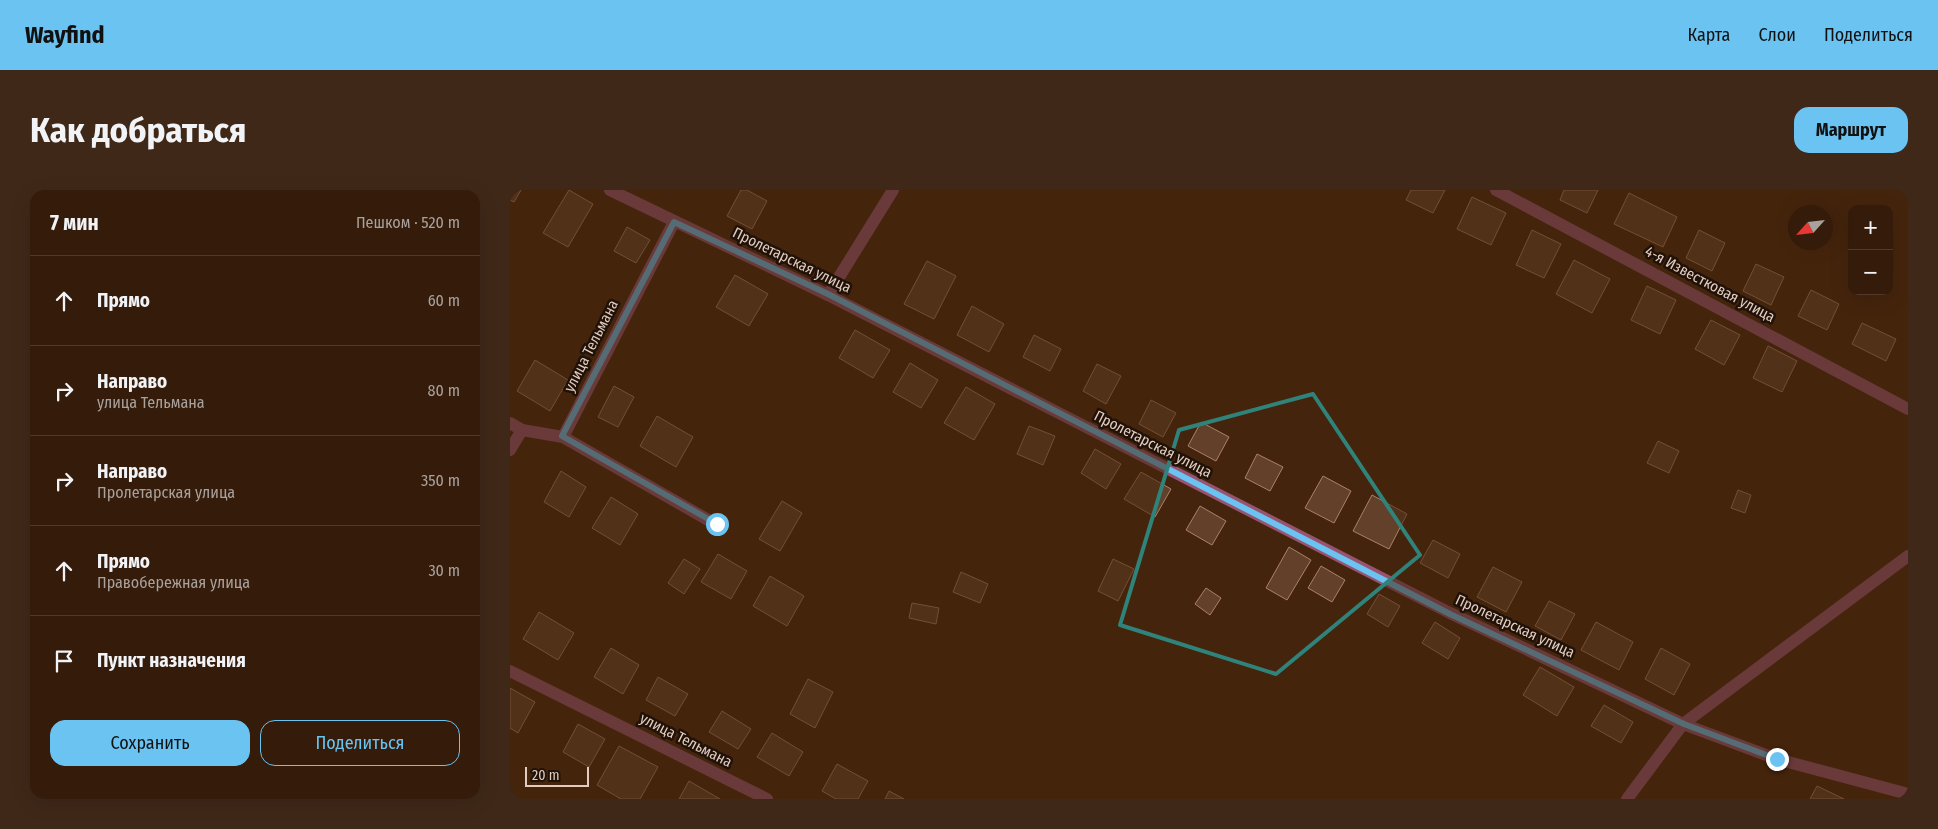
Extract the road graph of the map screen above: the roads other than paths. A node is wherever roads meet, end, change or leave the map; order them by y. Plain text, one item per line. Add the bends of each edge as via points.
1 (610, 190) edge
2 (893, 190) edge
3 (1496, 190) edge
4 (674, 222) junction
5 (828, 294) junction
6 (1908, 409) edge
7 (510, 423) edge
8 (522, 430) junction
9 (562, 436) junction
10 (510, 450) edge
11 (717, 524) dead end
12 (1908, 556) edge
13 (510, 671) edge
14 (1684, 724) junction
15 (1908, 794) edge
16 (767, 799) edge
17 (1627, 799) edge

1 - 4 street, Пролетарская улица
2 - 5 street
3 - 6 street, 4-я Известковая улица
4 - 5 street, Пролетарская улица
4 - 9 street, улица Тельмана
5 - 14 street, Пролетарская улица via 1450,614
7 - 8 street
8 - 9 street
8 - 10 street
9 - 11 street
12 - 14 street
13 - 16 street, улица Тельмана
14 - 15 street, Пролетарская улица via 1777,759
14 - 17 street

